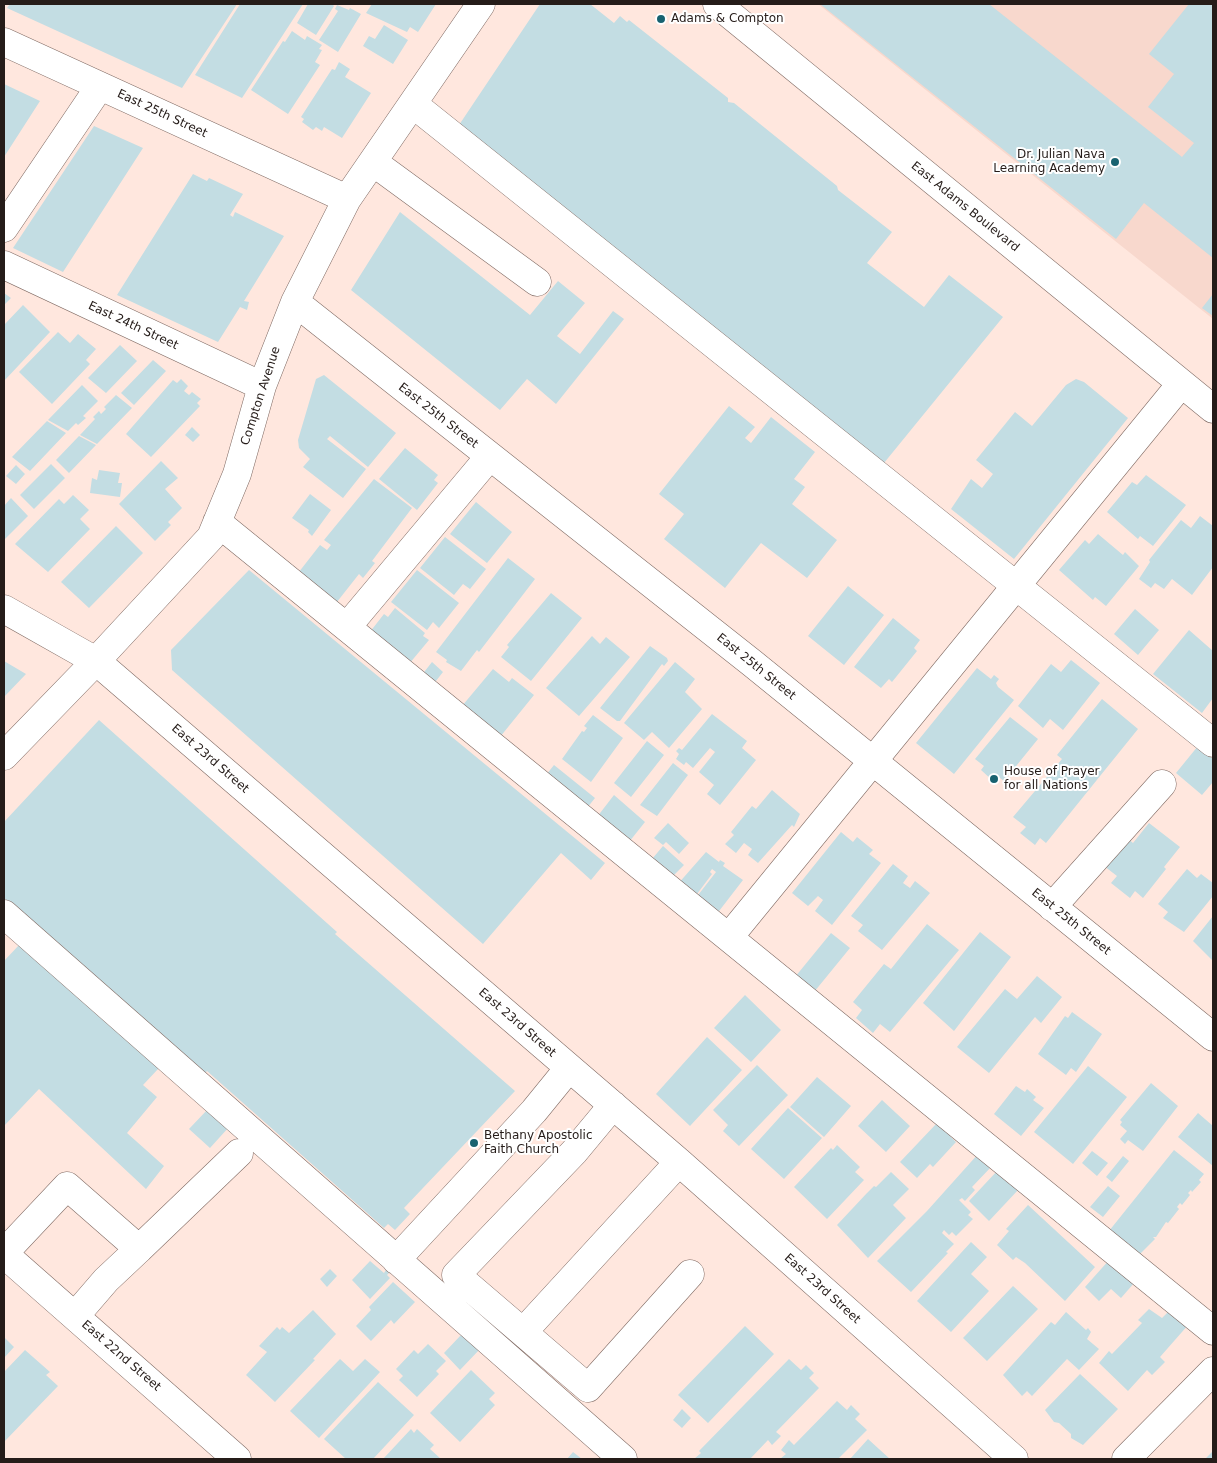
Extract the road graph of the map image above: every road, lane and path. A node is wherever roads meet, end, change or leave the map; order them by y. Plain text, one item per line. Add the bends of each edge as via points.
1 (481, 4) edge
2 (717, 4) edge
3 (4, 42) edge
4 (100, 86) junction
5 (413, 104) junction
6 (373, 162) junction
7 (348, 199) junction
8 (4, 228) edge
9 (4, 265) edge
10 (537, 282) dead end
11 (295, 302) junction
12 (1181, 384) junction
13 (262, 386) junction
14 (1213, 409) edge
15 (490, 456) junction
16 (217, 522) junction
17 (1016, 586) junction
18 (4, 609) edge
19 (356, 616) dead end
20 (96, 661) junction
21 (1213, 743) edge
22 (4, 756) edge
23 (873, 762) junction
24 (1162, 784) dead end
25 (1052, 907) junction
26 (4, 914) edge
27 (729, 937) junction
28 (1213, 1037) edge
29 (569, 1068) junction
30 (613, 1105) junction
31 (239, 1154) dead end
32 (679, 1162) junction
33 (139, 1249) junction
34 (4, 1254) edge
35 (396, 1260) junction
36 (690, 1274) dead end
37 (75, 1316) junction
38 (1213, 1331) edge
39 (523, 1332) junction
40 (1213, 1370) edge
41 (237, 1459) edge
42 (622, 1459) edge
43 (1014, 1459) edge
44 (1126, 1459) edge

1 - 5 street, Compton Avenue
2 - 12 street, East Adams Boulevard
3 - 4 street, East 25th Street
4 - 7 street, East 25th Street
4 - 8 street
5 - 6 street, Compton Avenue
5 - 17 street
6 - 7 street, Compton Avenue
6 - 10 street
7 - 11 street, Compton Avenue
9 - 13 street, East 24th Street
11 - 13 street, Compton Avenue
11 - 15 street, East 25th Street
12 - 14 street, East Adams Boulevard
12 - 17 street
13 - 16 street, Compton Avenue via 237,474
15 - 19 street
15 - 23 street, East 25th Street
16 - 20 street, Compton Avenue via 211,537
16 - 27 street
17 - 21 street
17 - 23 street
18 - 20 street, East 23rd Street
20 - 22 street, Compton Avenue
20 - 29 street, East 23rd Street
23 - 25 street, East 25th Street
23 - 27 street
24 - 25 street
25 - 28 street, East 25th Street
26 - 35 street
27 - 38 street
29 - 30 street, East 23rd Street
29 - 35 street
30 - 32 street, East 23rd Street
30 - 39 street via 574,1152 456,1275
31 - 33 street
32 - 39 street
32 - 43 street, East 23rd Street
33 - 34 street via 67,1186
33 - 37 street
34 - 37 street, East 22nd Street
35 - 42 street
36 - 39 street via 588,1388
37 - 41 street, East 22nd Street
40 - 44 street

